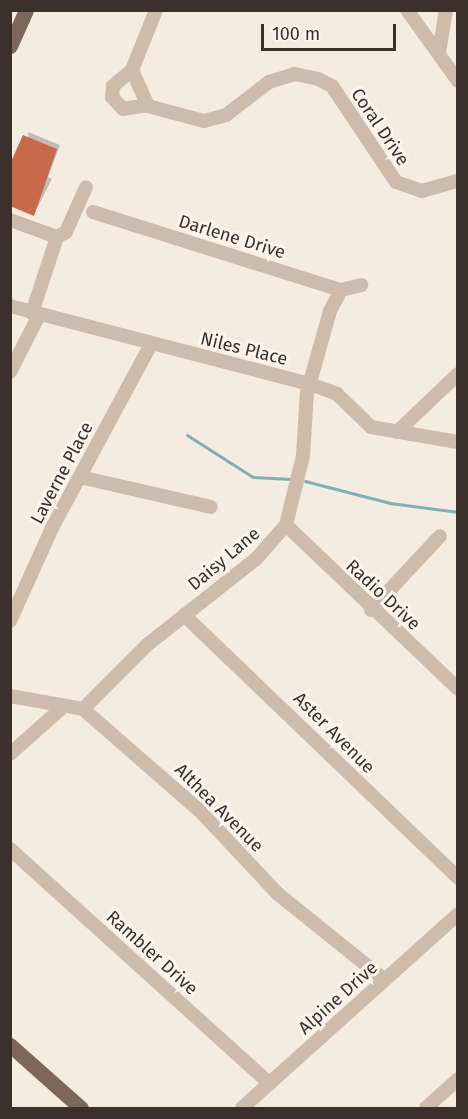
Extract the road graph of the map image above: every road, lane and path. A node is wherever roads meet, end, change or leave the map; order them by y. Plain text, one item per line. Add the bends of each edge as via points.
1 (26, 10) edge
2 (156, 10) edge
3 (446, 10) edge
4 (408, 11) edge
5 (10, 46) edge
6 (439, 53) junction
7 (132, 70) junction
8 (458, 81) edge
9 (147, 105) junction
10 (458, 181) edge
11 (86, 187) dead end
12 (93, 212) dead end
13 (10, 220) edge
14 (57, 237) junction
15 (361, 285) dead end
16 (341, 290) junction
17 (10, 306) edge
18 (36, 314) junction
19 (150, 344) junction
20 (10, 372) edge
21 (458, 374) edge
22 (310, 384) junction
23 (397, 432) junction
24 (458, 442) edge
25 (80, 477) junction
26 (211, 507) dead end
27 (286, 525) junction
28 (440, 536) dead end
29 (372, 610) junction
30 (184, 615) junction
31 (10, 621) edge
32 (458, 689) edge
33 (10, 696) edge
34 (63, 707) junction
35 (83, 709) junction
36 (10, 754) edge
37 (10, 849) edge
38 (458, 878) edge
39 (458, 914) edge
40 (385, 980) junction
41 (10, 1045) edge
42 (458, 1079) edge
43 (270, 1083) junction
44 (81, 1108) edge
45 (242, 1108) edge
46 (426, 1108) edge

1 - 5 main road
2 - 7 street, Coral Drive
3 - 6 street
4 - 6 street
6 - 8 street
7 - 9 street
7 - 9 street, Coral Drive via 113,86 112,97 131,111
9 - 10 street, Coral Drive via 204,121 226,115 269,82 295,74 318,79 332,87 396,182 422,191
11 - 14 street via 66,232
12 - 16 street, Darlene Drive
13 - 14 street
14 - 18 street
15 - 16 street
16 - 22 street, Daisy Lane via 330,311
17 - 18 street, Niles Place
18 - 19 street, Niles Place
18 - 20 street
19 - 22 street, Niles Place
19 - 25 street, Laverne Place
21 - 23 street
22 - 23 street, Niles Place via 337,394 371,427
22 - 27 street, Daisy Lane via 303,456
23 - 24 street, Niles Place
25 - 26 street
25 - 31 street, Laverne Place
27 - 29 street, Radio Drive
27 - 30 street, Daisy Lane via 256,558
28 - 29 street
29 - 32 street, Radio Drive
30 - 35 street, Daisy Lane
30 - 38 street, Aster Avenue
33 - 34 street
34 - 35 street
34 - 36 street
35 - 40 street, Althea Avenue via 200,811 278,894
37 - 43 street, Rambler Drive
39 - 40 street, Alpine Drive
40 - 43 street, Alpine Drive
41 - 44 main road
42 - 46 street
43 - 45 street, Alpine Drive

